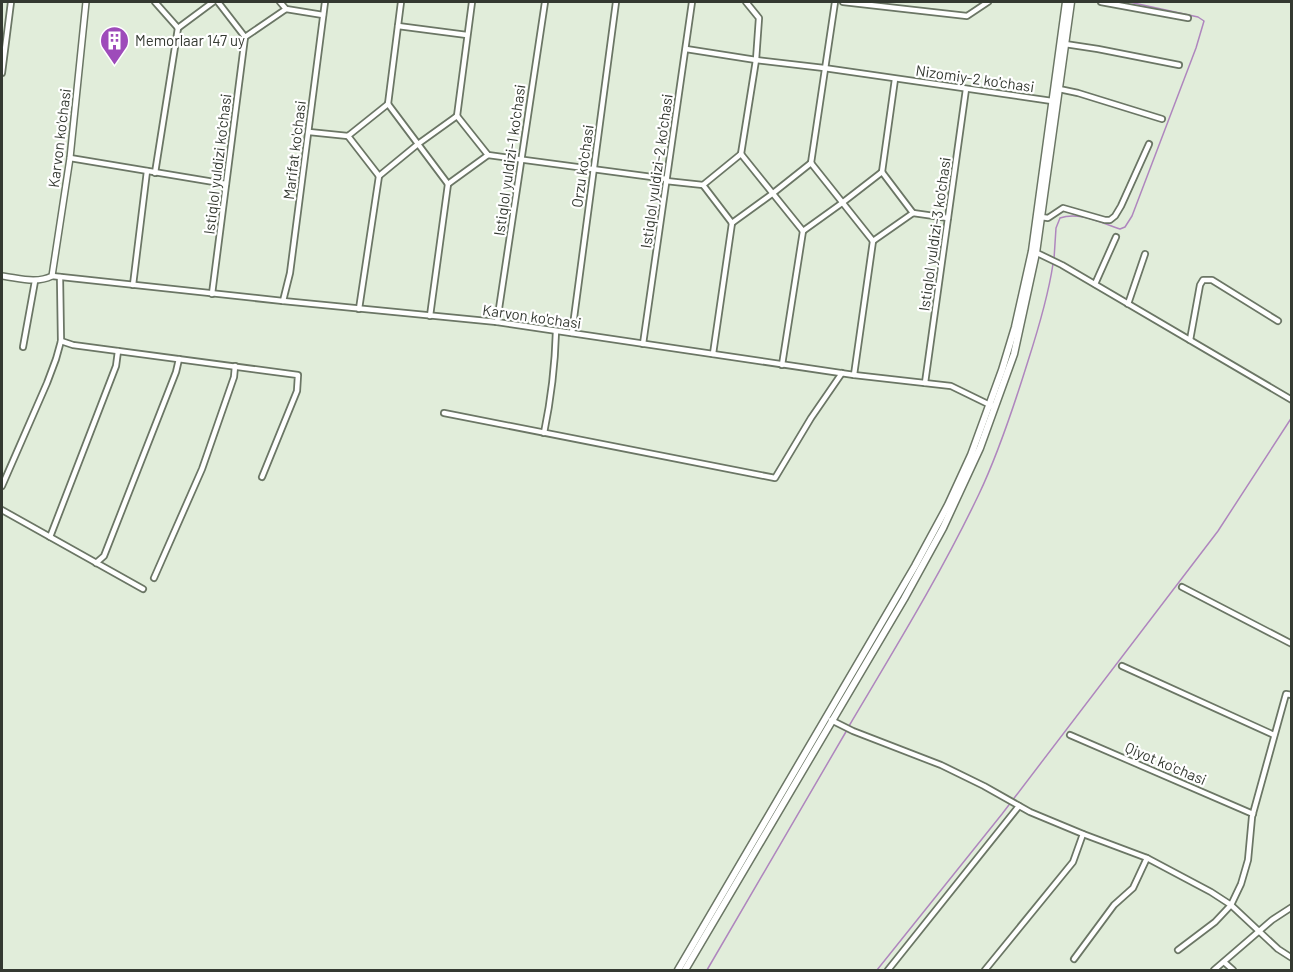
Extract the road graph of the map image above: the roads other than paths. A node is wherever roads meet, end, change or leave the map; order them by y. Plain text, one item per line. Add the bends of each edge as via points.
1 (11, 2) edge
2 (86, 2) edge
3 (155, 2) edge
4 (213, 2) edge
5 (218, 2) edge
6 (280, 2) edge
7 (325, 2) edge
8 (402, 2) edge
9 (472, 2) edge
10 (545, 2) edge
11 (616, 2) edge
12 (692, 2) edge
13 (746, 2) edge
14 (835, 2) edge
15 (843, 2) edge
16 (988, 2) edge
17 (1066, 2) edge
18 (1071, 2) edge
19 (1101, 2) edge
20 (286, 9) junction
21 (323, 15) junction
22 (1188, 18) dead end
23 (398, 26) junction
24 (177, 28) junction
25 (467, 34) junction
26 (245, 37) junction
27 (1065, 44) junction
28 (686, 49) junction
29 (756, 60) junction
30 (1179, 65) dead end
31 (824, 68) junction
32 (2, 73) edge
33 (895, 79) junction
34 (966, 89) junction
35 (1059, 89) junction
36 (1052, 100) junction
37 (388, 104) junction
38 (457, 116) junction
39 (1162, 119) dead end
40 (309, 132) junction
41 (348, 136) junction
42 (418, 144) junction
43 (1149, 144) dead end
44 (741, 154) junction
45 (488, 155) junction
46 (70, 158) junction
47 (522, 159) junction
48 (811, 163) junction
49 (594, 170) junction
50 (147, 171) junction
51 (882, 172) junction
52 (155, 173) junction
53 (379, 176) junction
54 (666, 180) junction
55 (226, 184) junction
56 (448, 184) junction
57 (703, 185) junction
58 (773, 193) junction
59 (843, 203) junction
60 (913, 213) junction
61 (1041, 216) junction
62 (948, 218) junction
63 (732, 222) junction
64 (803, 231) junction
65 (1116, 237) dead end
66 (873, 241) junction
67 (1034, 252) junction
68 (1145, 254) dead end
69 (2, 276) edge
70 (52, 276) junction
71 (60, 277) junction
72 (34, 281) junction
73 (1095, 284) junction
74 (133, 285) junction
75 (212, 294) junction
76 (283, 301) junction
77 (1128, 304) junction
78 (359, 309) junction
79 (430, 316) junction
80 (1278, 321) dead end
81 (497, 322) junction
82 (556, 331) junction
83 (572, 333) junction
84 (1190, 340) junction
85 (61, 341) junction
86 (644, 344) junction
87 (23, 347) dead end
88 (118, 351) junction
89 (713, 354) junction
90 (179, 359) junction
91 (783, 365) junction
92 (235, 366) junction
93 (842, 373) junction
94 (854, 375) junction
95 (925, 383) junction
96 (1292, 400) edge
97 (993, 406) junction
98 (444, 413) dead end
99 (544, 433) junction
100 (262, 477) dead end
101 (2, 486) edge
102 (2, 510) edge
103 (50, 537) junction
104 (96, 563) junction
105 (154, 578) dead end
106 (1182, 587) dead end
107 (143, 589) dead end
108 (1292, 644) edge
109 (1122, 666) dead end
110 (1292, 695) edge
111 (829, 719) junction
112 (1070, 735) dead end
113 (1274, 735) junction
114 (1017, 806) junction
115 (1253, 814) junction
116 (1083, 834) junction
117 (1147, 858) junction
118 (1231, 905) junction
119 (1292, 907) edge
120 (1259, 931) junction
121 (1178, 950) dead end
122 (1292, 958) edge
123 (1074, 959) dead end
124 (1224, 962) junction
125 (678, 970) edge
126 (685, 970) edge
127 (888, 970) edge
128 (985, 970) edge
129 (1214, 970) edge
130 (1233, 970) edge

1 - 32 street
2 - 46 street, Karvon ko'chasi
3 - 24 street
4 - 24 street
5 - 26 street
6 - 20 street
7 - 21 street, Marifat ko'chasi
8 - 23 street
9 - 25 street
10 - 47 street, Istiqlol yuldizi-1 ko'chasi
11 - 49 street, Orzu ko'chasi
12 - 28 street, Istiqlol yuldizi-2 ko'chasi
13 - 29 street via 759,18
14 - 31 street
15 - 16 street via 967,16
17 - 36 main road
18 - 27 main road
19 - 22 street
20 - 21 street
20 - 26 street
21 - 40 street, Marifat ko'chasi
23 - 25 street
23 - 37 street
24 - 52 street
25 - 38 street
26 - 55 street, Istiqlol yuldizi ko'chasi
27 - 30 street
27 - 35 main road
28 - 29 street, Nizomiy-2 ko'chasi
28 - 54 street, Istiqlol yuldizi-2 ko'chasi
29 - 31 street, Nizomiy-2 ko'chasi
29 - 44 street
31 - 33 street, Nizomiy-2 ko'chasi
31 - 48 street
33 - 34 street, Nizomiy-2 ko'chasi
33 - 51 street, Nizomiy-2 ko'chasi
34 - 36 street, Nizomiy-2 ko'chasi
34 - 62 street, Istiqlol yuldizi-3 ko'chasi
35 - 39 street
35 - 61 main road
36 - 67 main road
37 - 41 street
37 - 42 street
38 - 42 street
38 - 45 street
40 - 41 street
40 - 76 street, Marifat ko'chasi
41 - 53 street
42 - 53 street
42 - 56 street
43 - 61 street via 1121,206 1110,220 1063,208 1048,218
44 - 57 street
44 - 58 street
45 - 47 street
45 - 56 street
46 - 50 street
46 - 70 street, Karvon ko'chasi
47 - 49 street
47 - 81 street, Istiqlol yuldizi-1 ko'chasi
48 - 58 street
48 - 59 street
49 - 54 street
49 - 83 street, Orzu ko'chasi
50 - 52 street
50 - 74 street
51 - 59 street
51 - 60 street
52 - 55 street
53 - 78 street
54 - 57 street
54 - 86 street, Istiqlol yuldizi-2 ko'chasi
55 - 75 street, Istiqlol yuldizi ko'chasi
56 - 79 street
57 - 63 street
58 - 63 street
58 - 64 street
59 - 64 street
59 - 66 street
60 - 62 street
60 - 66 street
61 - 67 main road
62 - 95 street, Istiqlol yuldizi-3 ko'chasi
63 - 89 street
64 - 91 street
65 - 73 street
66 - 94 street
67 - 73 street
67 - 97 main road
68 - 77 street
69 - 72 street, Karvon ko'chasi
70 - 71 street, Karvon ko'chasi
70 - 72 street, Karvon ko'chasi
71 - 74 street, Karvon ko'chasi
71 - 85 street
72 - 87 street
73 - 77 street
74 - 75 street, Karvon ko'chasi
75 - 76 street, Karvon ko'chasi
76 - 78 street, Karvon ko'chasi
77 - 84 street
78 - 79 street, Karvon ko'chasi
79 - 81 street, Karvon ko'chasi
80 - 84 street via 1212,280 1203,280
81 - 82 street, Karvon ko'chasi
82 - 83 street, Karvon ko'chasi
82 - 99 street via 555,369
83 - 86 street, Karvon ko'chasi
84 - 96 street
85 - 88 street
85 - 101 street
86 - 89 street, Karvon ko'chasi
88 - 90 street
88 - 103 street via 116,366
89 - 91 street, Karvon ko'chasi
90 - 92 street
90 - 104 street via 104,556
91 - 93 street, Karvon ko'chasi
92 - 100 street via 298,375 297,391
92 - 105 street via 202,469
93 - 94 street, Karvon ko'chasi
93 - 99 street via 775,478
94 - 95 street, Karvon ko'chasi
95 - 97 street, Karvon ko'chasi via 951,386
97 - 111 main road via 948,505
98 - 99 street
102 - 103 street
103 - 104 street
104 - 107 street
106 - 108 street
109 - 113 street
110 - 113 street via 1286,694
111 - 114 street via 941,765
111 - 125 main road
111 - 126 main road
112 - 115 street, Qiyot ko'chasi
113 - 115 street
114 - 116 street
114 - 127 street
115 - 118 street via 1248,860
116 - 117 street
116 - 128 street via 1073,862
117 - 118 street
117 - 123 street via 1133,888 1114,905
118 - 120 street
118 - 121 street
119 - 120 street
120 - 122 street
120 - 124 street
124 - 129 street
124 - 130 street

